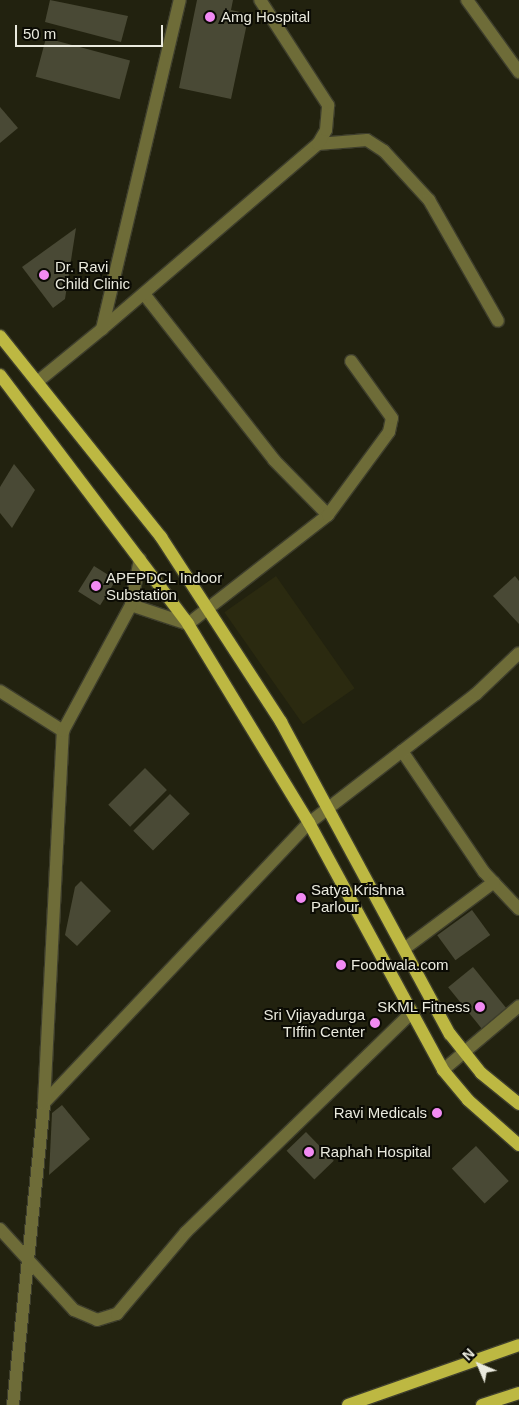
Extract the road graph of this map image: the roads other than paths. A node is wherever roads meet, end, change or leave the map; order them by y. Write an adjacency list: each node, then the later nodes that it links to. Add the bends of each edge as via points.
1 (180, 0): 8 (street)
2 (467, 0): 4 (street)
3 (263, 1): 5 (street, via 328,105 328,123)
4 (519, 72)
5 (318, 144): 6 (street); 7 (street, via 367,140 384,151 428,200)
6 (144, 294): 8 (street); 13 (street, via 274,460)
7 (498, 321)
8 (102, 328): 12 (street)
9 (0, 336): 12 (main road)
10 (351, 361): 13 (street, via 392,418 384,440)
11 (0, 375): 14 (main road)
12 (37, 382): 16 (main road, via 145,516)
13 (328, 515): 16 (street)
14 (140, 559): 15 (street); 17 (main road)
15 (131, 605): 17 (street); 20 (street)
16 (209, 612): 17 (street); 22 (main road, via 281,722)
17 (188, 624): 23 (main road)
18 (519, 653): 21 (street, via 476,694)
19 (0, 691): 20 (street)
20 (63, 731): 31 (street)
21 (402, 751): 22 (street); 24 (street)
22 (331, 810): 23 (street); 26 (main road)
23 (308, 823): 28 (main road); 31 (street)
24 (494, 882): 25 (street); 26 (street)
25 (519, 910)
26 (404, 949): 29 (main road)
27 (519, 1006): 29 (street)
28 (410, 1014): 30 (main road); 35 (street, via 186,1232 116,1314 97,1320 74,1310)
29 (462, 1053): 30 (street); 32 (main road)
30 (443, 1070): 33 (main road, via 468,1100)
31 (44, 1104): 35 (street)
32 (519, 1104)
33 (519, 1145)
34 (0, 1229): 35 (street)
35 (30, 1260): 38 (street)
36 (519, 1345): 39 (main road)
37 (519, 1394): 40 (main road)
38 (14, 1405)
39 (348, 1405)
40 (483, 1405)

